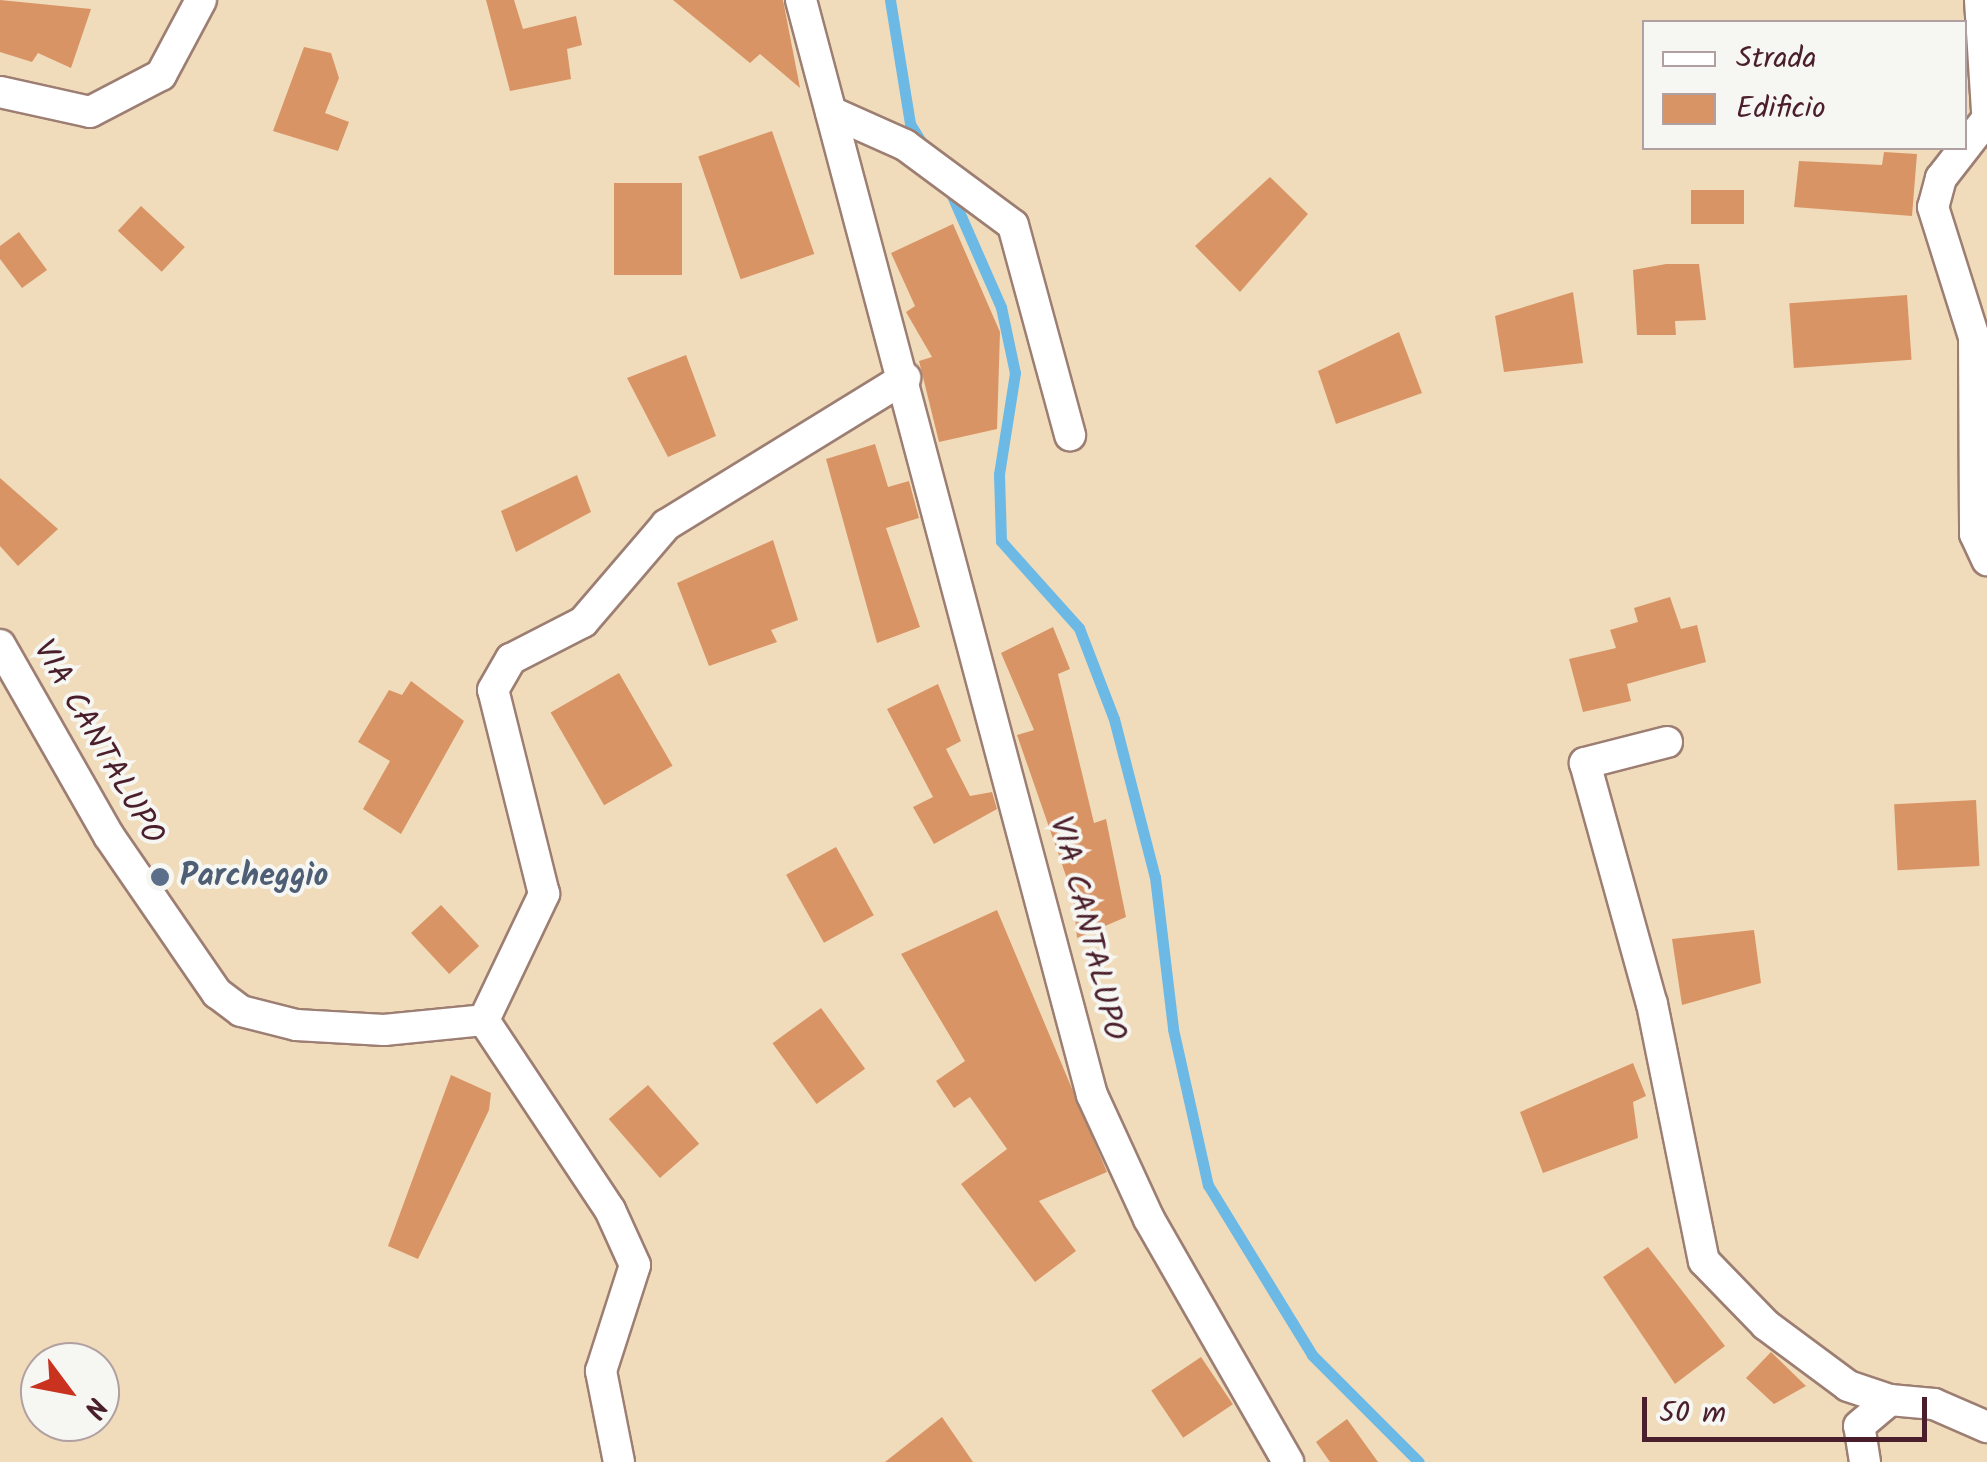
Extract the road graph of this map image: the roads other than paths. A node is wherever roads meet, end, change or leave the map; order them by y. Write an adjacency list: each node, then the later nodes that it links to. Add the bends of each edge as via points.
1 (200, 0): 4 (street, via 161,75 90,112)
2 (801, 0): 6 (street, VIA CANTALUPO)
3 (1980, 0): 5 (street)
4 (0, 92)
5 (1987, 111)
6 (831, 112): 10 (street, VIA CANTALUPO); 11 (street, via 905,145 1013,225)
7 (1987, 119): 8 (street)
8 (1967, 145)
9 (1963, 150): 12 (street, via 1941,178 1933,208 1974,337 1976,534)
10 (905, 378): 15 (street, via 666,526 583,622 503,668 493,714 544,894); 19 (street, VIA CANTALUPO, via 1092,1096 1149,1219)
11 (1070, 436)
12 (1987, 560)
13 (0, 645): 15 (street, VIA CANTALUPO, via 109,836 217,993 241,1011 296,1025 384,1030)
14 (1667, 742): 16 (street, via 1585,763 1652,1004 1704,1261 1766,1326 1848,1386)
15 (484, 1020): 18 (street, via 610,1210 635,1265 601,1370)
16 (1890, 1400): 17 (street, via 1934,1404); 20 (street, via 1860,1426)
17 (1987, 1428)
18 (619, 1462)
19 (1288, 1462)
20 (1866, 1462)

